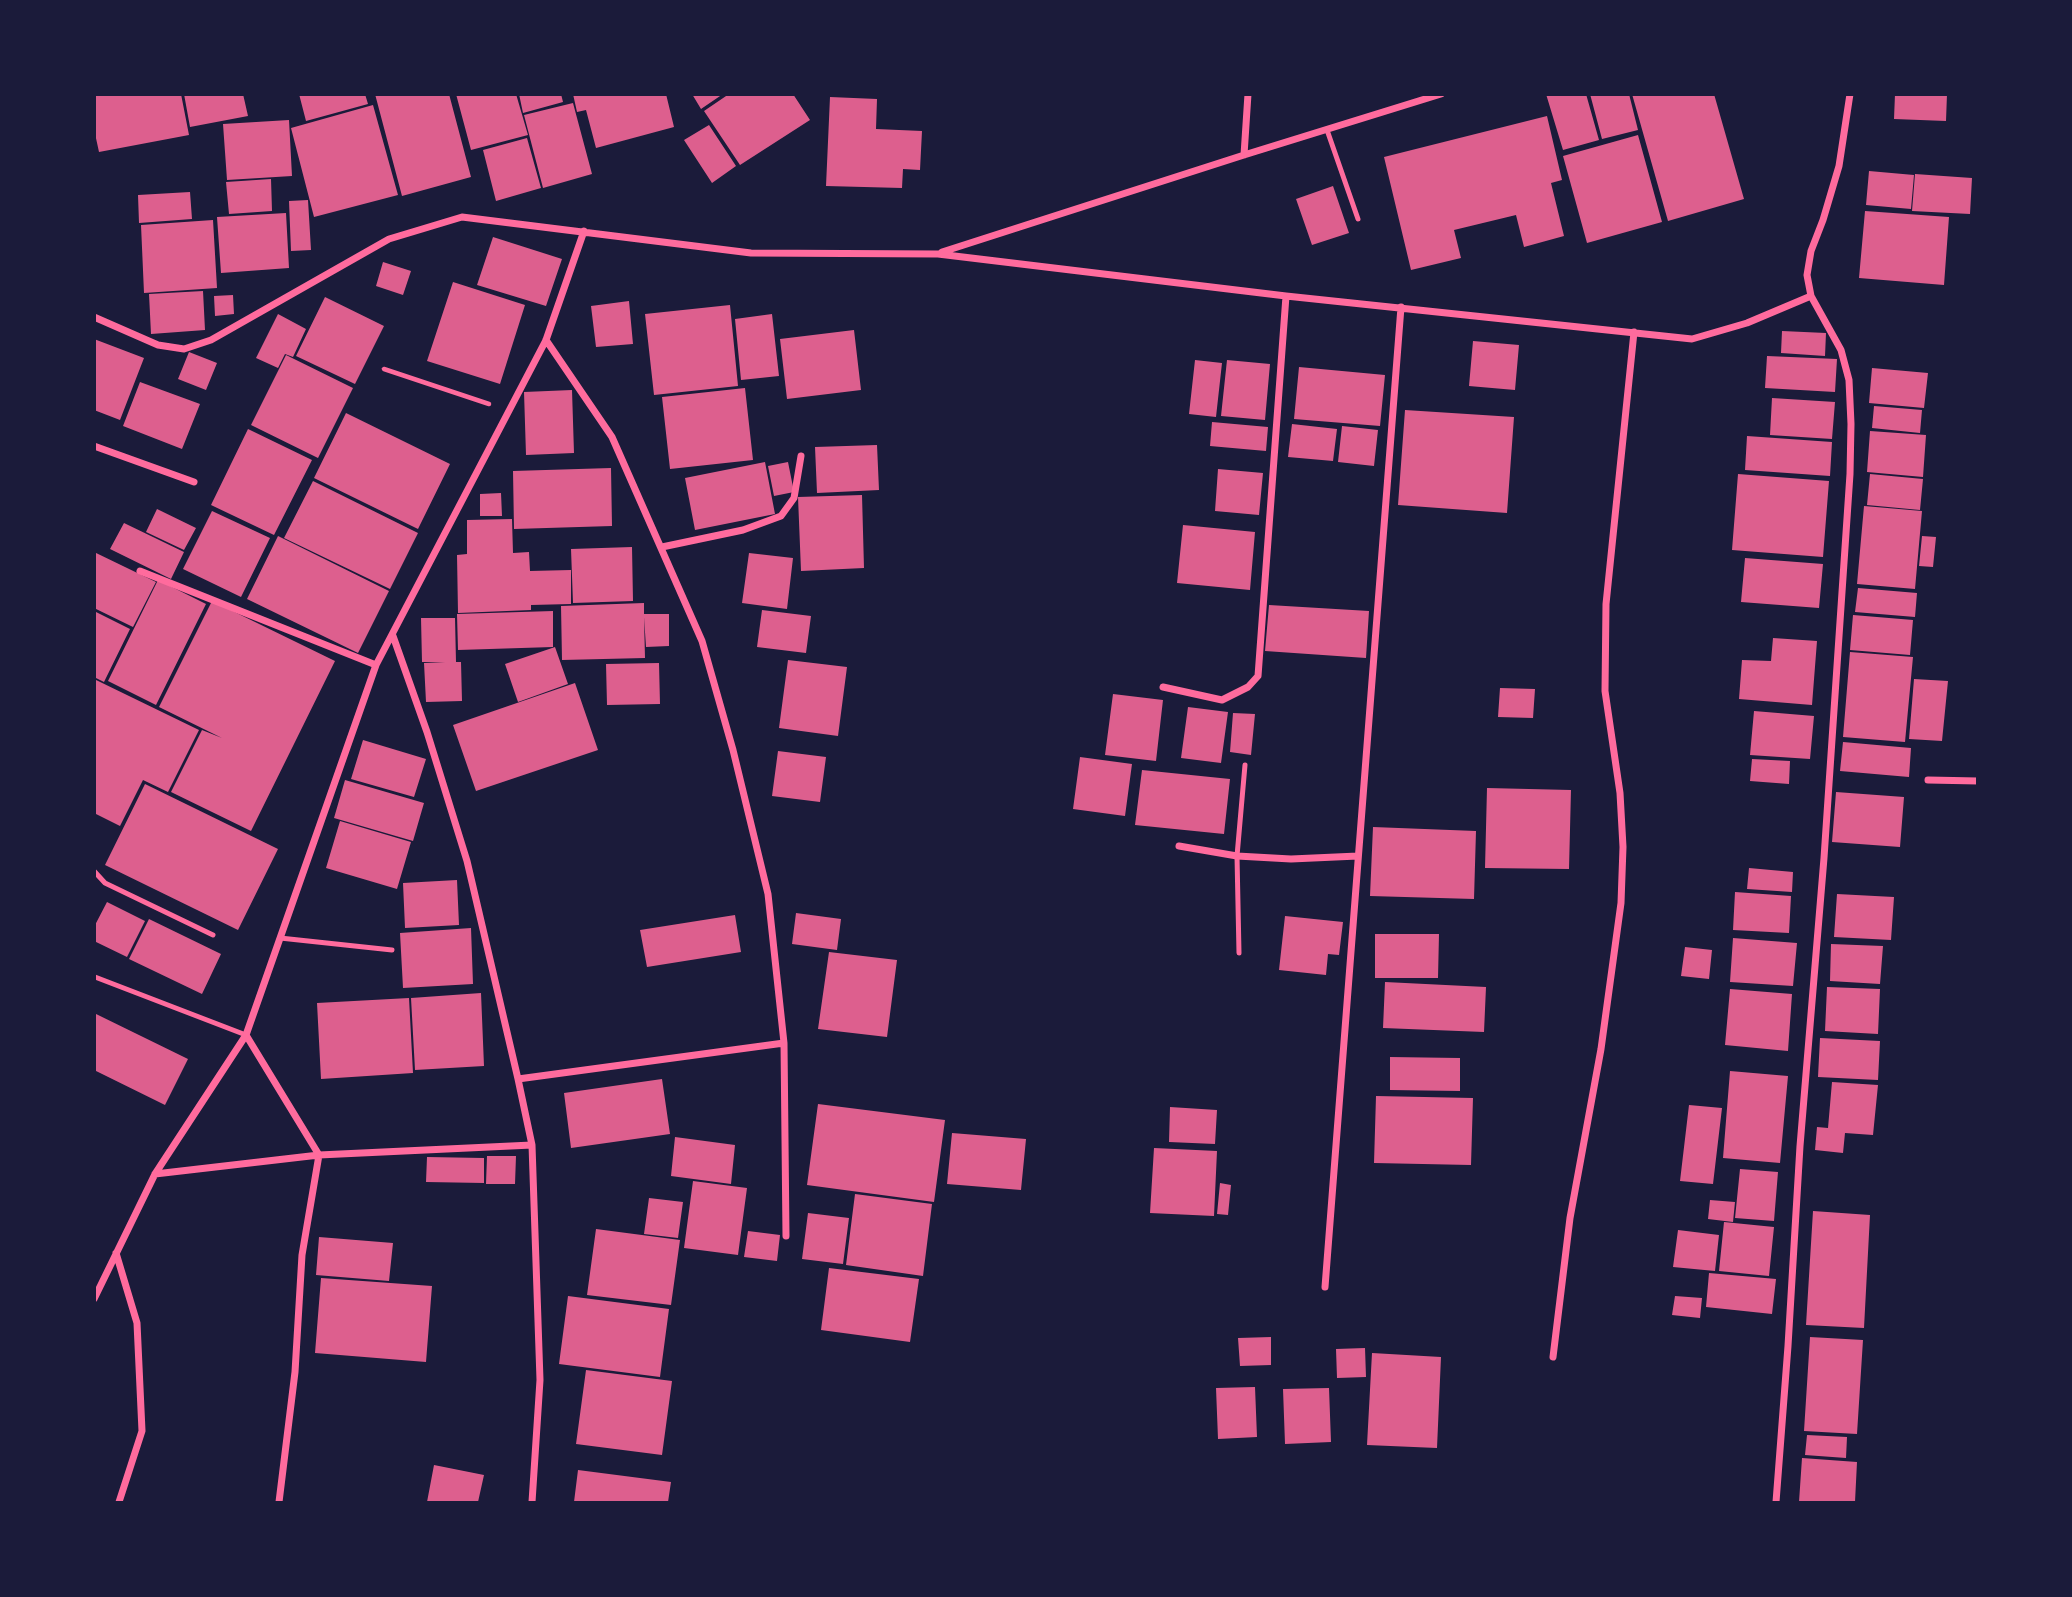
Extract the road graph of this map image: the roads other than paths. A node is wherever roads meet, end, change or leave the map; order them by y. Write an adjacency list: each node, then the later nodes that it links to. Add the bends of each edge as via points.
1 (1248, 94): 5 (street)
2 (1441, 94): 4 (street)
3 (1850, 94): 10 (street, via 1839,166 1811,251 1807,275)
4 (1327, 130): 5 (street); 6 (lane)
5 (1244, 155): 8 (street)
6 (1358, 219)
7 (584, 231): 8 (street, via 751,253); 12 (street, via 462,217 389,239 211,340 184,349 158,345); 14 (street)
8 (938, 254): 9 (street)
9 (1286, 296): 11 (street); 22 (street, via 1258,676 1248,687 1222,700)
10 (1811, 296): 13 (street, via 1747,323 1692,339); 49 (street, via 1841,350 1849,380 1850,474)
11 (1401, 307): 13 (street); 28 (street)
12 (94, 317)
13 (1634, 332): 45 (street, via 1606,604 1605,691 1620,793 1621,903 1601,1049 1570,1218)
14 (546, 340): 18 (street, via 612,437); 20 (street)
15 (94, 446): 17 (street)
16 (801, 456): 18 (street, via 794,498 781,516 743,530)
17 (194, 482)
18 (662, 547): 36 (street, via 702,641 733,750 768,894)
19 (140, 571): 21 (street)
20 (393, 636): 21 (street); 37 (street, via 467,860)
21 (376, 665): 31 (street)
22 (1163, 687)
23 (1245, 765): 27 (lane)
24 (1928, 780): 25 (street)
25 (1978, 781)
26 (1179, 846): 27 (street)
27 (1237, 856): 28 (street); 33 (lane)
28 (1358, 856): 43 (street)
29 (94, 872): 30 (lane, via 105,883)
30 (214, 935)
31 (280, 938): 32 (lane); 35 (street)
32 (392, 950)
33 (1239, 953)
34 (95, 977): 35 (lane)
35 (246, 1035): 39 (street); 40 (street)
36 (783, 1043): 37 (street); 41 (street)
37 (518, 1079): 38 (street)
38 (531, 1146): 39 (street); 48 (street, via 540,1380)
39 (319, 1155): 40 (street); 47 (street, via 302,1255 295,1372)
40 (155, 1174): 42 (street)
41 (786, 1236)
42 (116, 1253): 44 (street); 46 (street, via 136,1323 142,1431)
43 (1325, 1287)
44 (94, 1299)
45 (1553, 1357)
46 (119, 1503)
47 (279, 1503)
48 (532, 1503)
49 (1776, 1503)

